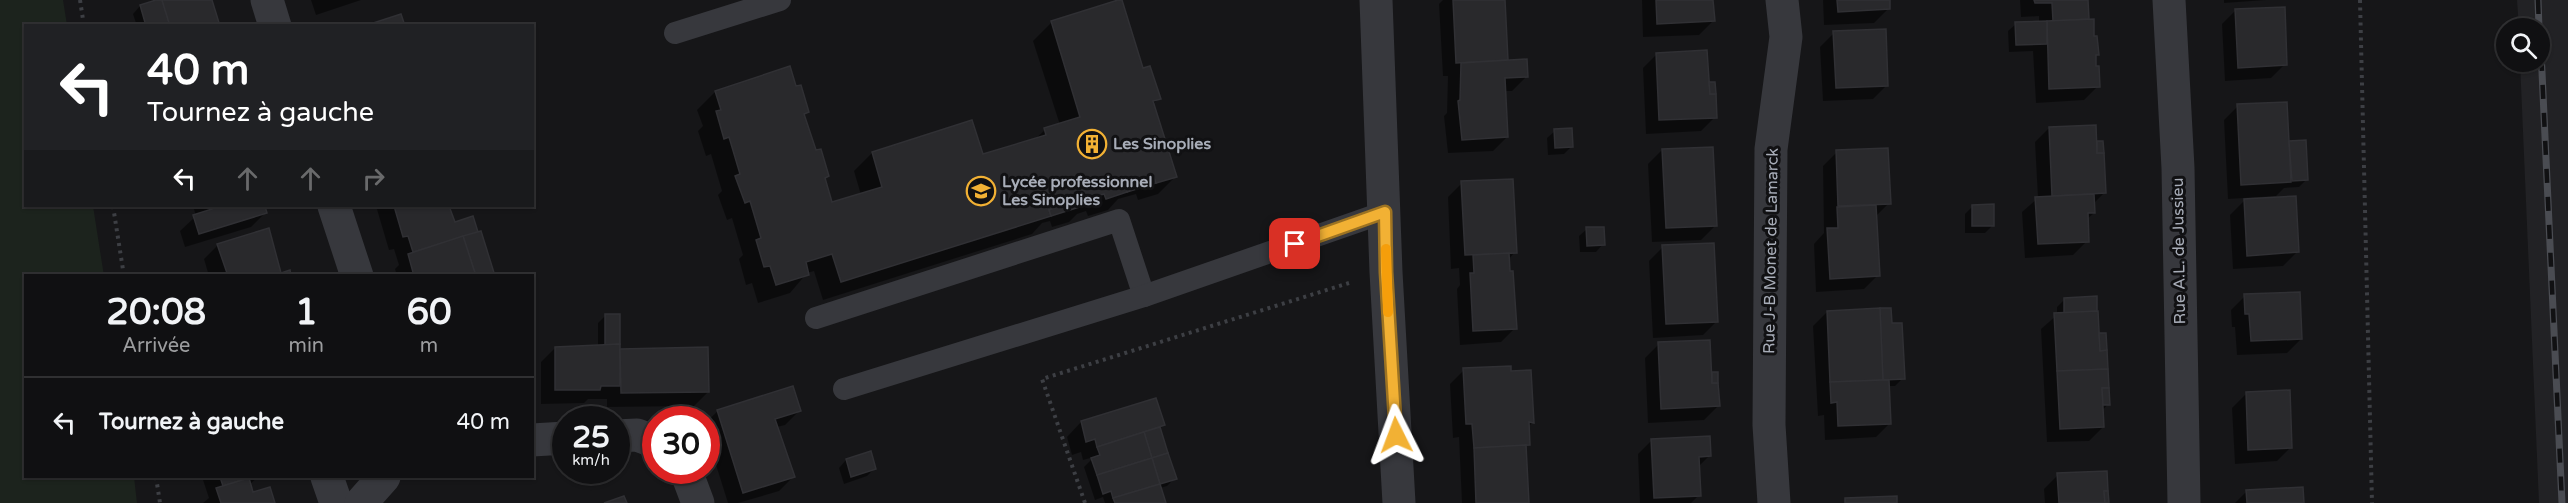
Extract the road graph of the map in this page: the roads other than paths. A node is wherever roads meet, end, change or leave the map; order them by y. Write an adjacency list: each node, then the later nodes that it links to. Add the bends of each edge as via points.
1 (267, 0): 6 (street)
2 (780, 0): 7 (lane)
3 (1376, 0): 9 (street)
4 (1782, 0): 23 (street, Rue J-B Monet de Lamarck, via 1786,37 1771,149 1769,425)
5 (2169, 0): 24 (street, Rue A.L. de Jussieu, via 2178,168)
6 (274, 24)
7 (675, 33)
8 (334, 207): 10 (street)
9 (1385, 212): 11 (lane); 22 (street)
10 (356, 274)
11 (1144, 296): 12 (lane, via 1119,220); 13 (lane)
12 (816, 318)
13 (844, 388)
14 (552, 439): 15 (street)
15 (534, 440)
16 (327, 478): 19 (street)
17 (383, 478): 20 (street)
18 (691, 484): 21 (street)
19 (336, 503)
20 (361, 503)
21 (698, 503)
22 (1399, 503)
23 (1774, 503)
24 (2184, 503)

